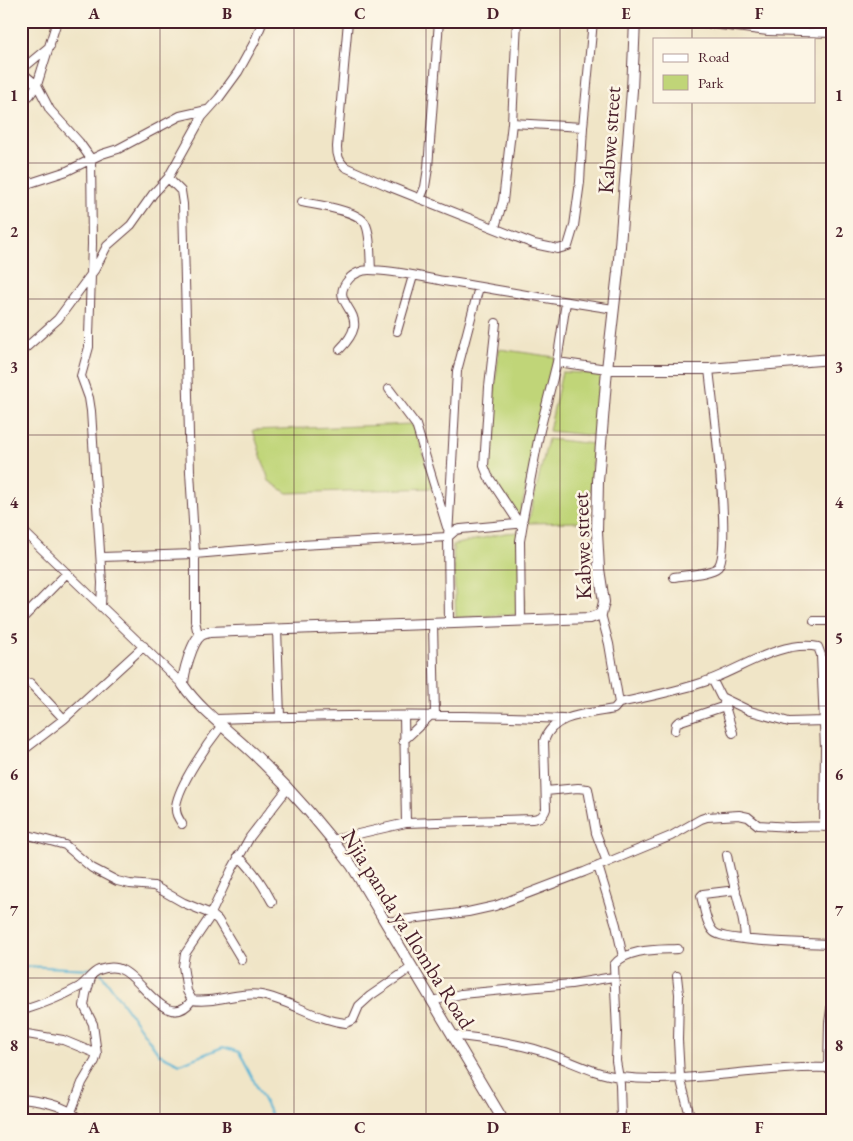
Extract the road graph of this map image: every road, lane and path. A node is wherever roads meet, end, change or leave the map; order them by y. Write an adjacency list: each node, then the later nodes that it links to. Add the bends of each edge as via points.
1 (57, 21): 13 (street)
2 (262, 21): 17 (street, via 238,72)
3 (348, 21): 23 (street, via 337,156 345,167)
4 (439, 21): 23 (street, via 428,168)
5 (517, 21): 18 (street)
6 (593, 21): 19 (street)
7 (635, 21): 31 (main road, Kabwe street)
8 (688, 21): 10 (street)
9 (768, 21): 11 (street)
10 (727, 24): 11 (street)
11 (768, 31): 12 (street)
12 (832, 33)
13 (50, 46): 14 (street); 15 (street)
14 (21, 71): 15 (street)
15 (37, 85): 16 (street); 20 (street, via 50,110)
16 (21, 102)
17 (207, 110): 20 (street, via 180,116 118,149); 21 (street)
18 (512, 122): 19 (street); 25 (street, via 503,201)
19 (583, 127): 25 (street, via 578,200 568,246 558,249 542,246)
20 (91, 159): 22 (street, via 67,171); 27 (street)
21 (168, 178): 27 (street, via 131,225 107,246); 45 (street, via 181,190 184,204)
22 (21, 186)
23 (420, 199): 25 (street)
24 (302, 202): 26 (street, via 332,208 363,220 368,234)
25 (495, 227)
26 (371, 270): 28 (street); 34 (street, via 351,277 344,286 342,295 353,315 354,329)
27 (90, 276): 35 (street, via 58,318); 46 (street, via 89,342 81,376 91,411)
28 (413, 276): 29 (street); 33 (street)
29 (479, 287): 30 (street); 42 (street, via 458,371)
30 (566, 302): 31 (street); 37 (street)
31 (614, 309): 38 (main road, Kabwe street)
32 (496, 323): 41 (street, via 484,466)
33 (397, 331)
34 (340, 350)
35 (21, 352)
36 (832, 359): 39 (main road)
37 (557, 362): 38 (street); 41 (street)
38 (607, 369): 39 (main road); 50 (main road, Kabwe street, via 598,507 599,569 604,602)
39 (709, 369): 48 (street, via 723,553 721,562 713,571)
40 (389, 389): 42 (street, via 416,424)
41 (521, 523): 44 (street, via 461,529); 52 (street)
42 (448, 528): 44 (street)
43 (21, 529): 47 (street)
44 (448, 537): 45 (street, via 301,544); 55 (street)
45 (195, 554): 46 (street); 58 (street, via 195,621)
46 (101, 556): 49 (street)
47 (67, 573): 49 (street); 51 (street)
48 (674, 577)
49 (101, 606): 59 (street)
50 (601, 614): 52 (main road, Kabwe street, via 590,618); 64 (street)
51 (21, 620)
52 (521, 620): 55 (main road, Kabwe street)
53 (814, 621): 54 (street)
54 (832, 621)
55 (448, 622): 56 (main road, Kabwe street)
56 (433, 623): 57 (main road, Kabwe street); 66 (street)
57 (277, 629): 58 (main road, Kabwe street); 69 (street)
58 (201, 635): 62 (main road, via 193,649)
59 (144, 646): 62 (street); 70 (street)
60 (712, 679): 63 (street); 64 (street); 67 (street, via 766,654 796,647 818,647)
61 (30, 683): 70 (street)
62 (183, 685): 72 (main road, Njia panda ya Ilomba Road, via 196,702)
63 (721, 697): 65 (street); 67 (street, via 739,707 789,722)
64 (618, 703): 71 (street, via 614,709)
65 (725, 706): 73 (street, via 678,722); 74 (street)
66 (433, 715): 68 (street); 71 (street); 75 (street)
67 (827, 715): 81 (street)
68 (404, 716): 69 (street); 75 (street)
69 (280, 717): 72 (street)
70 (64, 719): 76 (street)
71 (563, 719): 78 (street, via 549,730 544,741)
72 (219, 722): 77 (main road, Njia panda ya Ilomba Road); 80 (street, via 180,792 176,812)
73 (675, 730)
74 (733, 733)
75 (404, 741): 79 (street)
76 (21, 752)
77 (288, 788): 83 (main road, Njia panda ya Ilomba Road); 85 (street)
78 (546, 791): 79 (street, via 546,809 539,818); 86 (street, via 588,789 594,825)
79 (406, 823): 83 (street)
80 (182, 824)
81 (828, 827): 86 (street, via 758,824 739,815 707,817 671,836)
82 (21, 833): 90 (street, via 65,845 92,868 117,881 154,886)
83 (332, 840): 91 (main road, Njia panda ya Ilomba Road)
84 (727, 855): 88 (street, via 730,877)
85 (238, 856): 89 (street, via 262,883); 90 (street)
86 (607, 862): 87 (street)
87 (598, 866): 91 (street, via 483,910); 95 (street)
88 (736, 890): 92 (street); 92 (street, via 703,894 702,898 710,926 716,934)
89 (272, 902)
90 (211, 914): 96 (street); 101 (street, via 183,959)
91 (385, 922): 97 (main road, Njia panda ya Ilomba Road)
92 (744, 938): 93 (street)
93 (832, 944)
94 (678, 948): 95 (street)
95 (623, 957): 100 (street, via 614,965)
96 (242, 960)
97 (412, 967): 101 (street, via 370,996 359,1006 353,1020 346,1023 258,994); 102 (main road, Njia panda ya Ilomba Road)
98 (93, 973): 101 (street, via 111,967 122,970 166,1009 182,1010); 104 (street, via 80,986); 108 (street, via 84,1006 93,1024)
99 (677, 976): 111 (street)
100 (613, 977): 102 (street, via 461,994); 110 (street)
101 (192, 1000)
102 (432, 1001): 106 (main road, Njia panda ya Ilomba Road)
103 (832, 1002): 107 (street)
104 (21, 1011)
105 (21, 1033): 108 (street, via 63,1040)
106 (452, 1035): 110 (street, via 540,1050); 115 (main road, Njia panda ya Ilomba Road)
107 (830, 1039): 109 (street)
108 (97, 1054): 113 (street, via 82,1083)
109 (830, 1068): 111 (street, via 770,1069)
110 (619, 1077): 111 (street); 116 (street)
111 (680, 1077): 117 (street)
112 (21, 1100): 113 (street, via 50,1104)
113 (73, 1116): 114 (street)
114 (90, 1120)
115 (502, 1120)
116 (621, 1120)
117 (691, 1120)

